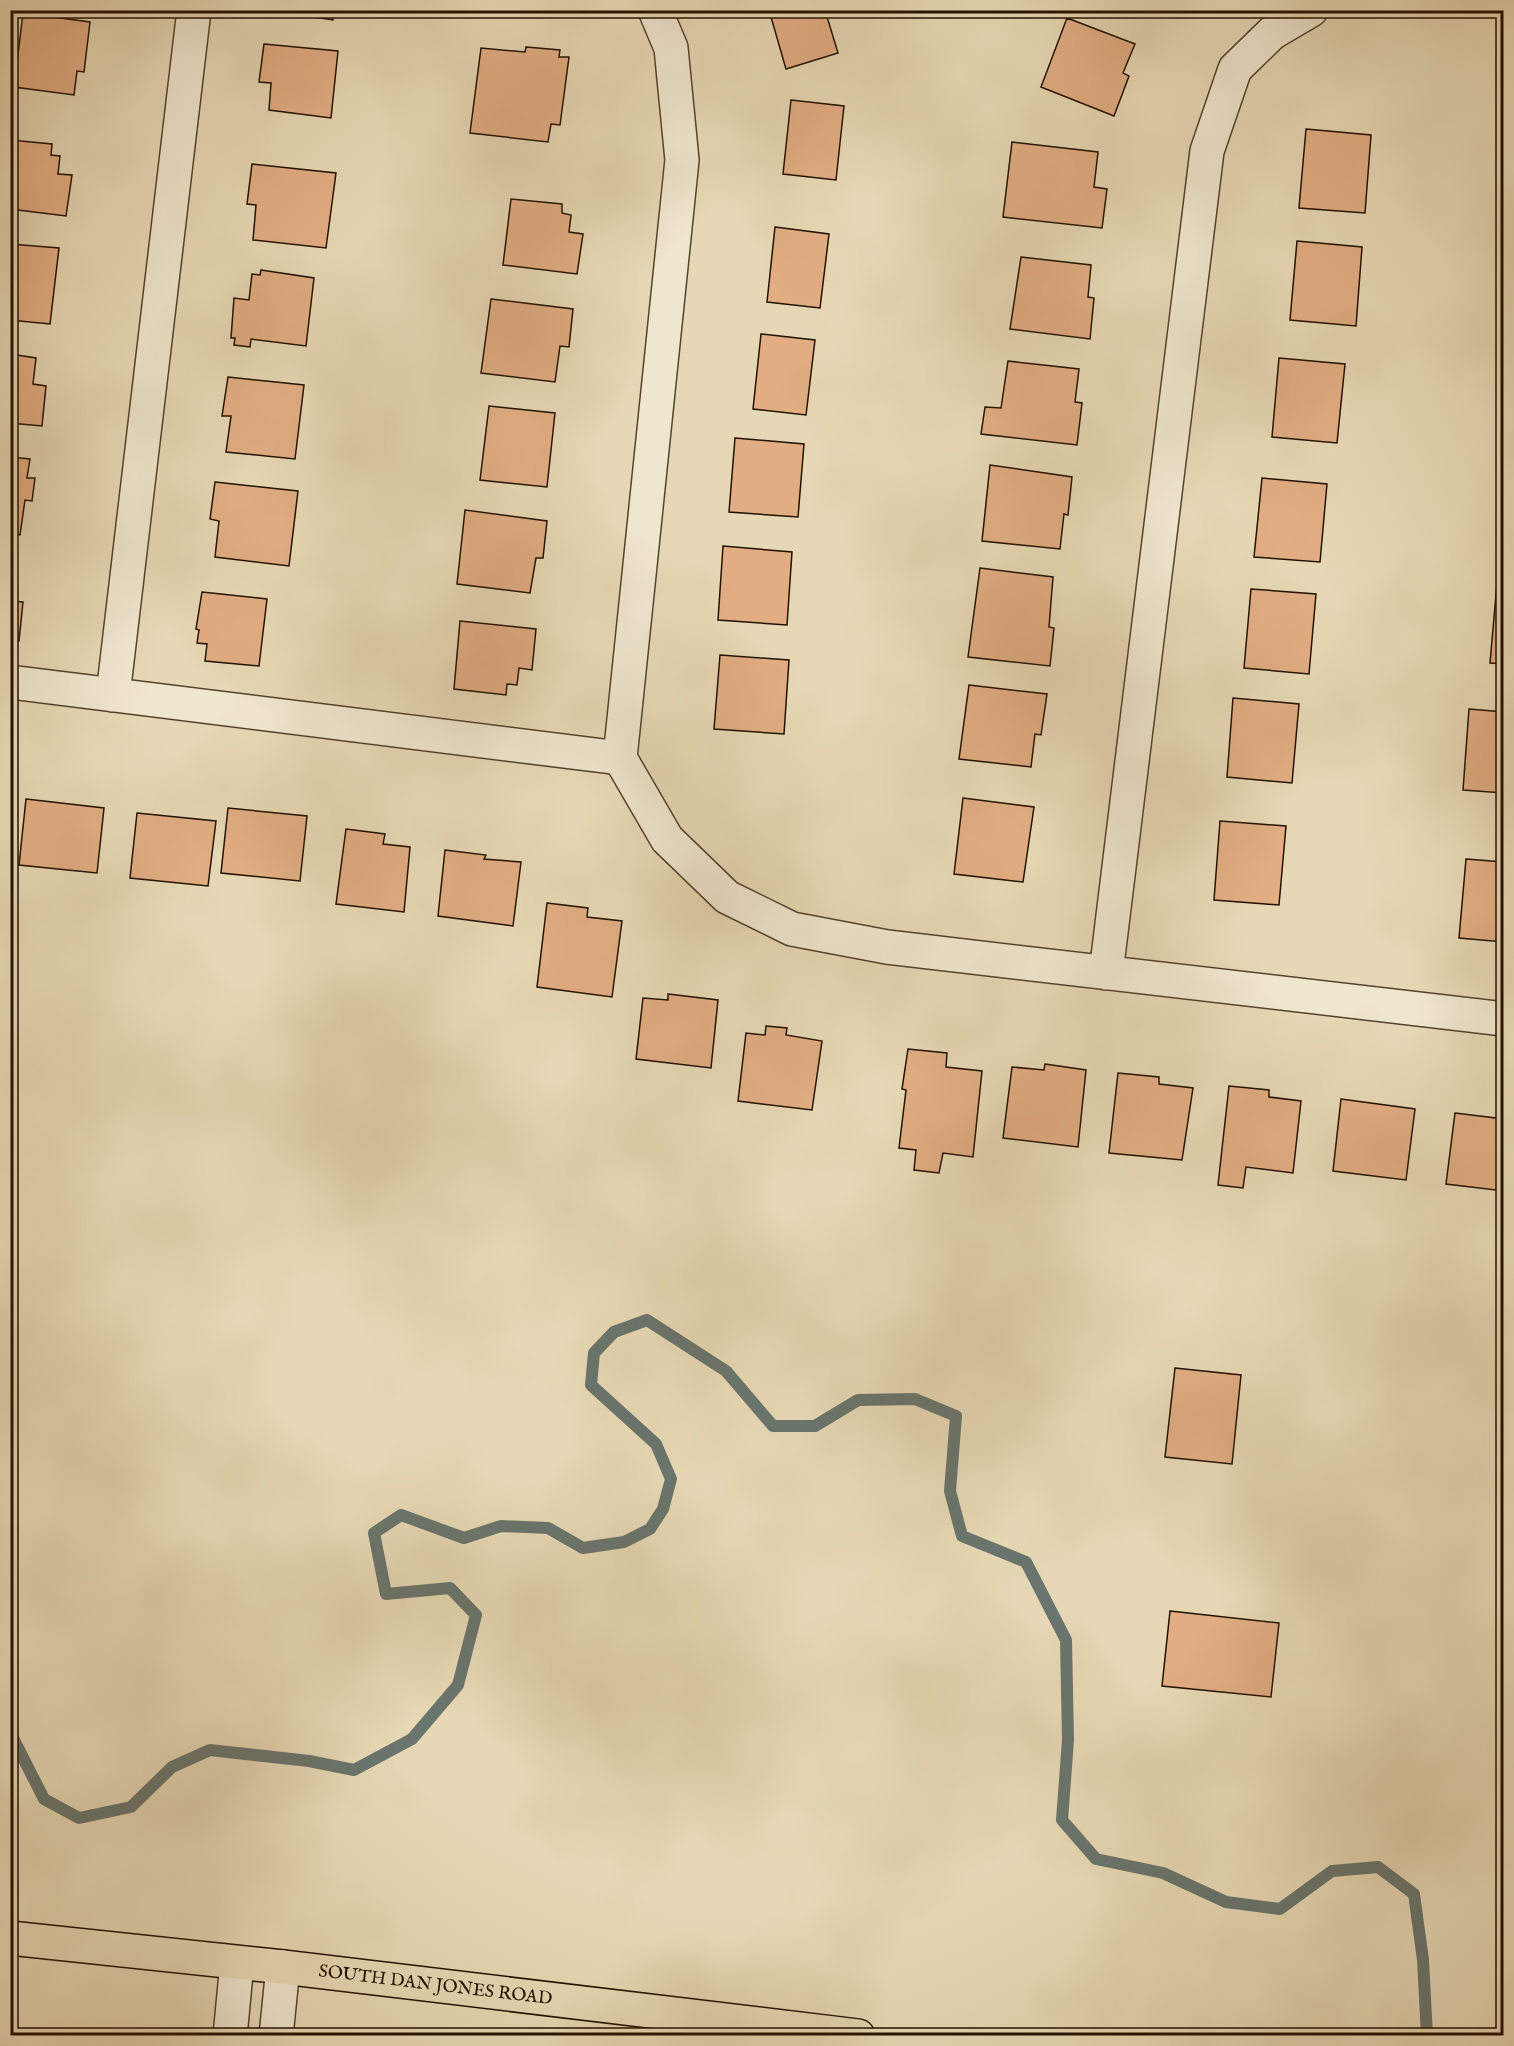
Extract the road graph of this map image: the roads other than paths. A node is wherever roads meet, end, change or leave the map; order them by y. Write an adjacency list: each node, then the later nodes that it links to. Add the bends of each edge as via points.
1 (194, 10): 5 (street)
2 (655, 10): 6 (street, via 670,48 682,160)
3 (1311, 10): 7 (street, via 1272,33 1235,69 1207,151)
4 (10, 682): 5 (street)
5 (113, 694): 6 (street)
6 (620, 758): 7 (street, via 667,839 727,897 792,929 887,947)
7 (1106, 973): 8 (street)
8 (1503, 1019)
9 (10, 1938): 10 (main road, SOUTH DAN JONES ROAD)
10 (237, 1963): 11 (main road, SOUTH DAN JONES ROAD); 12 (street)
11 (283, 1967): 13 (street); 14 (main road, SOUTH DAN JONES ROAD)
12 (230, 2036)
13 (276, 2036)
14 (858, 2036)

